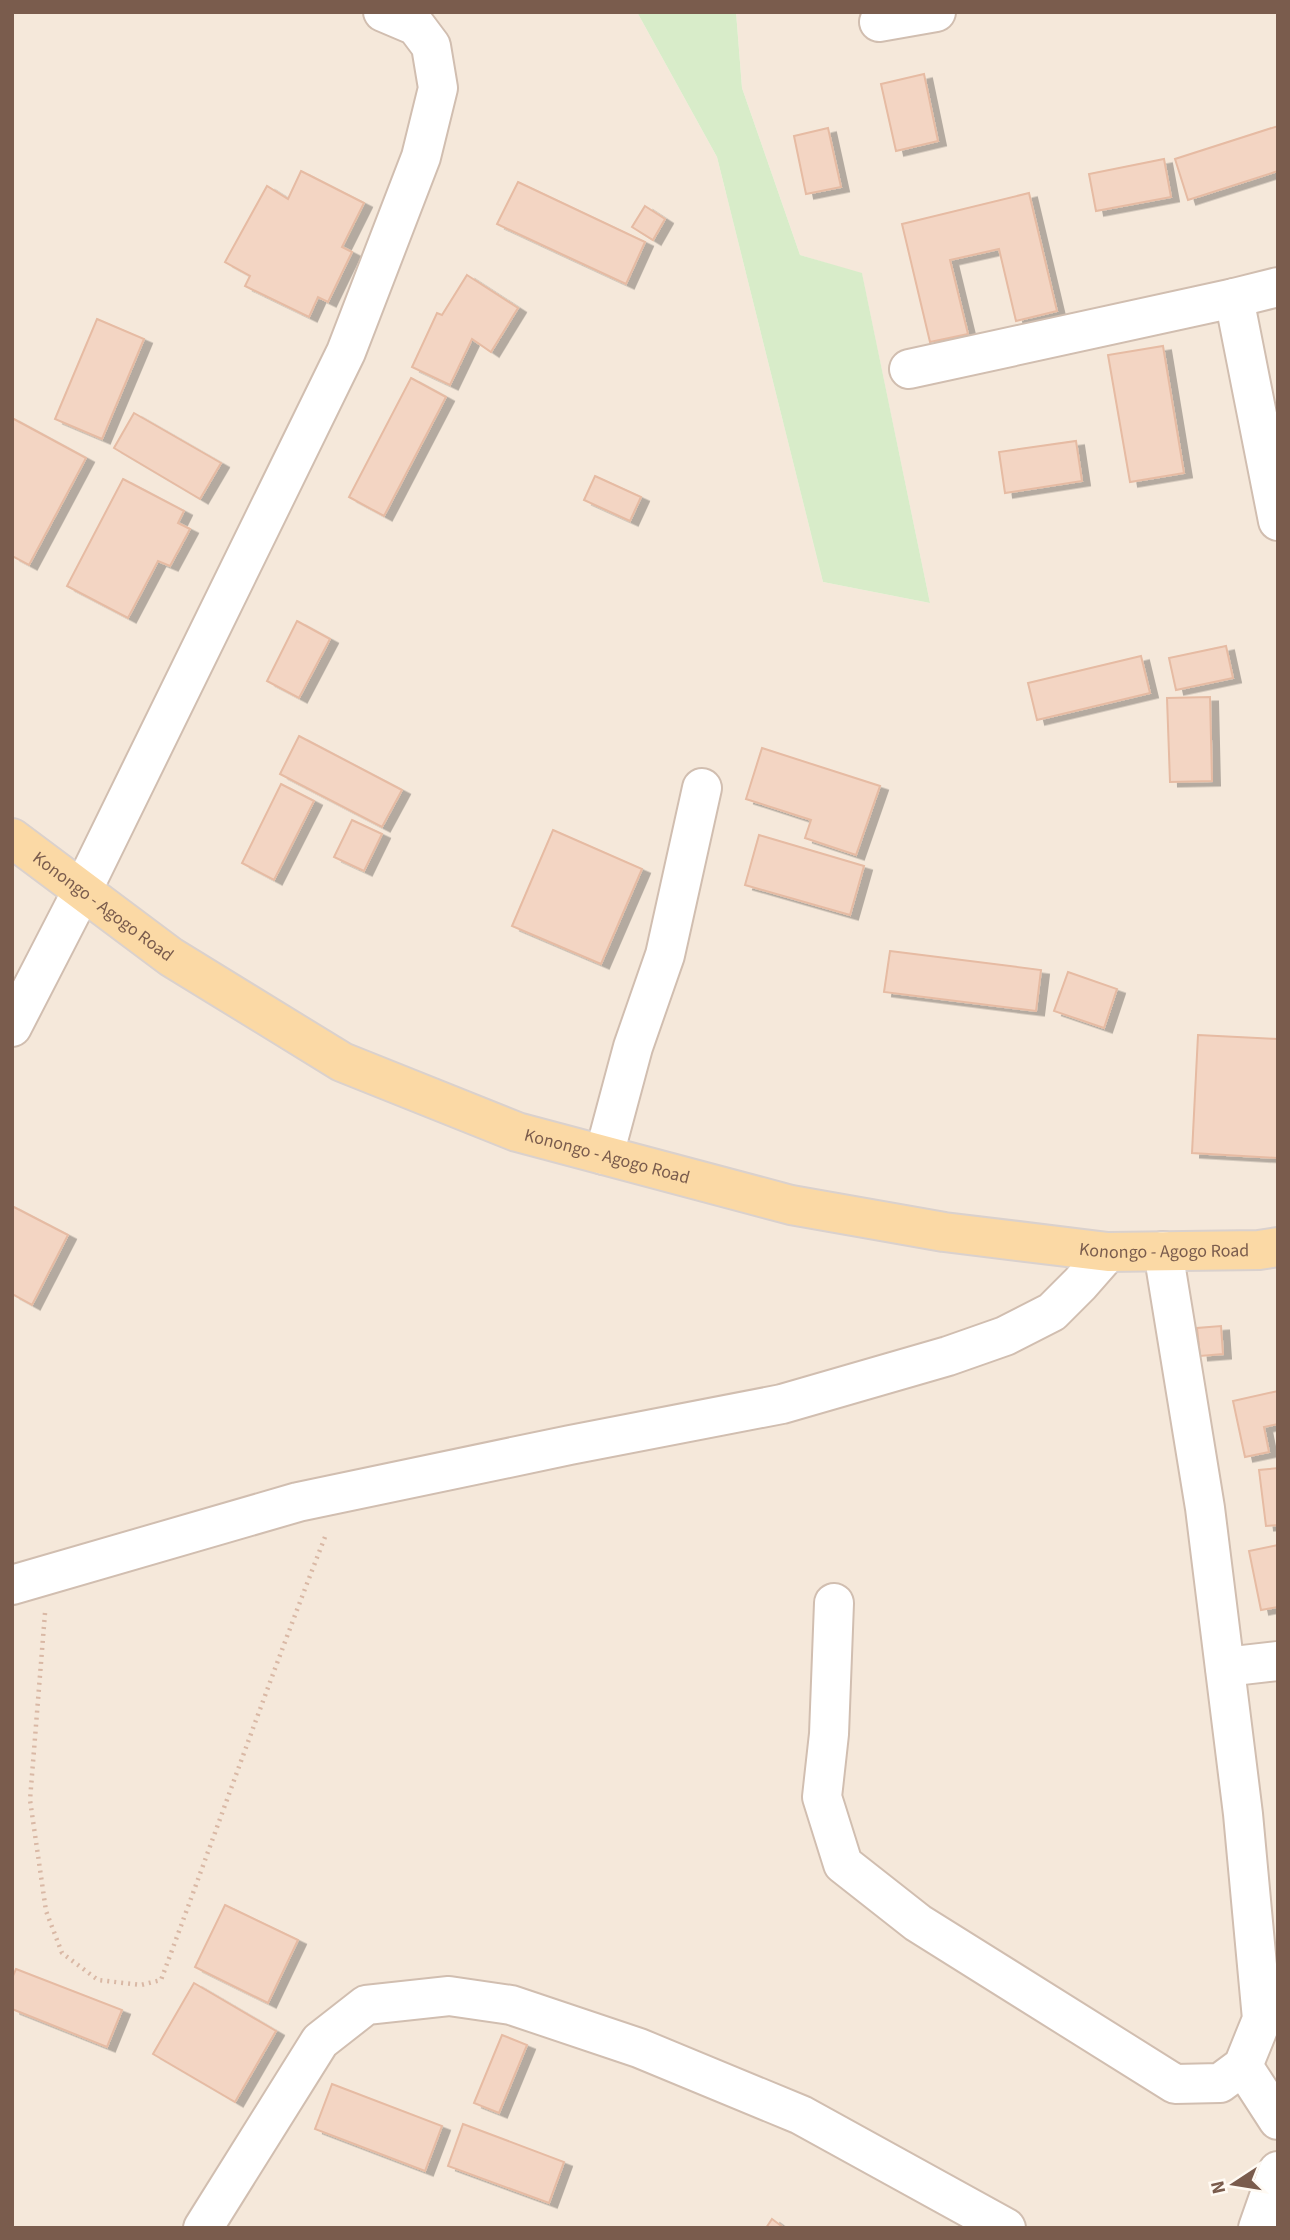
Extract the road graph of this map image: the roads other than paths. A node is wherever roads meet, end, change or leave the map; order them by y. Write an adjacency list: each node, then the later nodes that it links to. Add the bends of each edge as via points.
1 (383, 12): 10 (street, via 416,26 431,47 438,88 421,158 346,352)
2 (936, 12): 3 (street)
3 (879, 22)
4 (1278, 287): 5 (street)
5 (1234, 298): 6 (street); 7 (street)
6 (909, 369)
7 (1278, 521)
8 (702, 788): 12 (street, via 665,955 633,1047)
9 (12, 838): 10 (main road, Konongo - Agogo Road)
10 (82, 891): 11 (street); 12 (main road, Konongo - Agogo Road, via 170,957 342,1062 517,1132)
11 (12, 1027)
12 (604, 1155): 15 (main road, Konongo - Agogo Road, via 791,1205 944,1232)
13 (1278, 1247): 14 (main road, Konongo - Agogo Road)
14 (1163, 1251): 15 (main road, Konongo - Agogo Road); 19 (street, via 1205,1508)
15 (1108, 1252): 16 (street, via 1052,1312 1005,1336 948,1356 782,1404 298,1502)
16 (12, 1585)
17 (834, 1603): 20 (street, via 829,1734 821,1797 843,1864 918,1923 1175,2084 1220,2083)
18 (1278, 1661): 19 (street)
19 (1225, 1667): 20 (street, via 1262,2019)
20 (1243, 2066): 21 (street)
21 (1278, 2120)
22 (1278, 2171): 25 (street)
23 (203, 2228): 24 (street, via 320,2041 366,2005 449,1996 512,2005 639,2048 789,2110)
24 (1006, 2228)
25 (1258, 2228)

